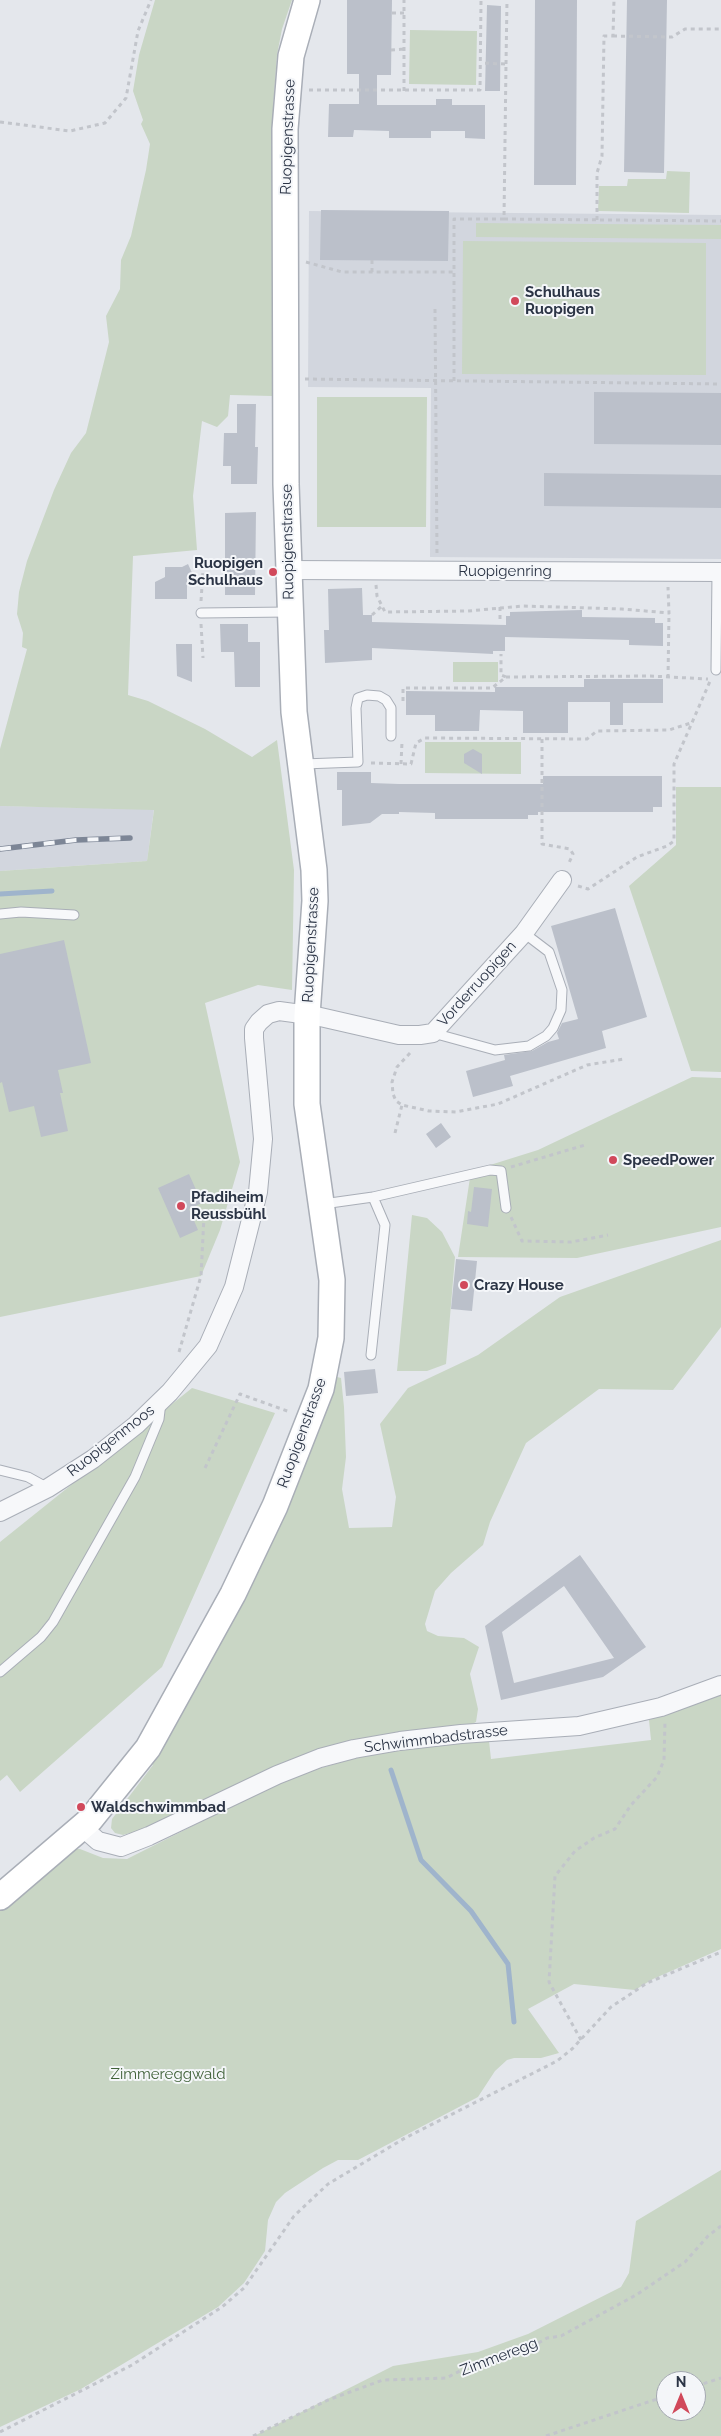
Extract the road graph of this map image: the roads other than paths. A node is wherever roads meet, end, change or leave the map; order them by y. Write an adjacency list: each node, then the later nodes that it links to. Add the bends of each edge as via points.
1 (307, 0): 2 (street, Ruopigenstrasse, via 292,56 285,129)
2 (289, 570): 3 (street, Ruopigenring); 4 (street, Ruopigenstrasse)
3 (719, 572): 6 (lane)
4 (290, 612): 5 (lane); 8 (street, Ruopigenstrasse, via 294,712)
5 (201, 613)
6 (716, 670)
7 (391, 736): 8 (lane, via 391,708 386,700 373,696 358,698 358,762)
8 (300, 764): 13 (street, Ruopigenstrasse, via 315,901)
9 (562, 880): 12 (street, Vorderruopigen)
10 (0, 914): 11 (lane, via 20,912)
11 (74, 916)
12 (524, 933): 14 (street, Vorderruopigen); 14 (lane, via 548,952 562,990 561,1010 546,1036 524,1048 495,1050)
13 (307, 1015): 14 (street, via 399,1035); 16 (street, Ruopigenstrasse, via 307,1104); 19 (street, Ruopigenmoos, via 279,1011 268,1014 254,1029 263,1139 258,1192 234,1287 208,1346)
14 (424, 1034)
15 (373, 1197): 16 (lane); 17 (lane, via 490,1170 501,1171); 18 (lane, via 386,1225)
16 (320, 1205): 25 (street, Ruopigenstrasse, via 332,1280 331,1338 321,1389 299,1449 233,1594 172,1705 137,1763)
17 (506, 1208)
18 (371, 1355)
19 (161, 1400): 21 (street, Ruopigenmoos, via 93,1459); 23 (lane, via 159,1419 135,1477 53,1622 41,1637)
20 (0, 1470): 21 (lane, via 28,1476)
21 (48, 1488): 22 (street, Ruopigenmoos)
22 (0, 1512)
23 (0, 1672)
24 (721, 1685): 25 (street, Schwimmbadstrasse, via 661,1707 579,1726 400,1741 320,1758 121,1847 98,1841)
25 (82, 1828): 26 (street, Ruopigenstrasse)
26 (0, 1897)

